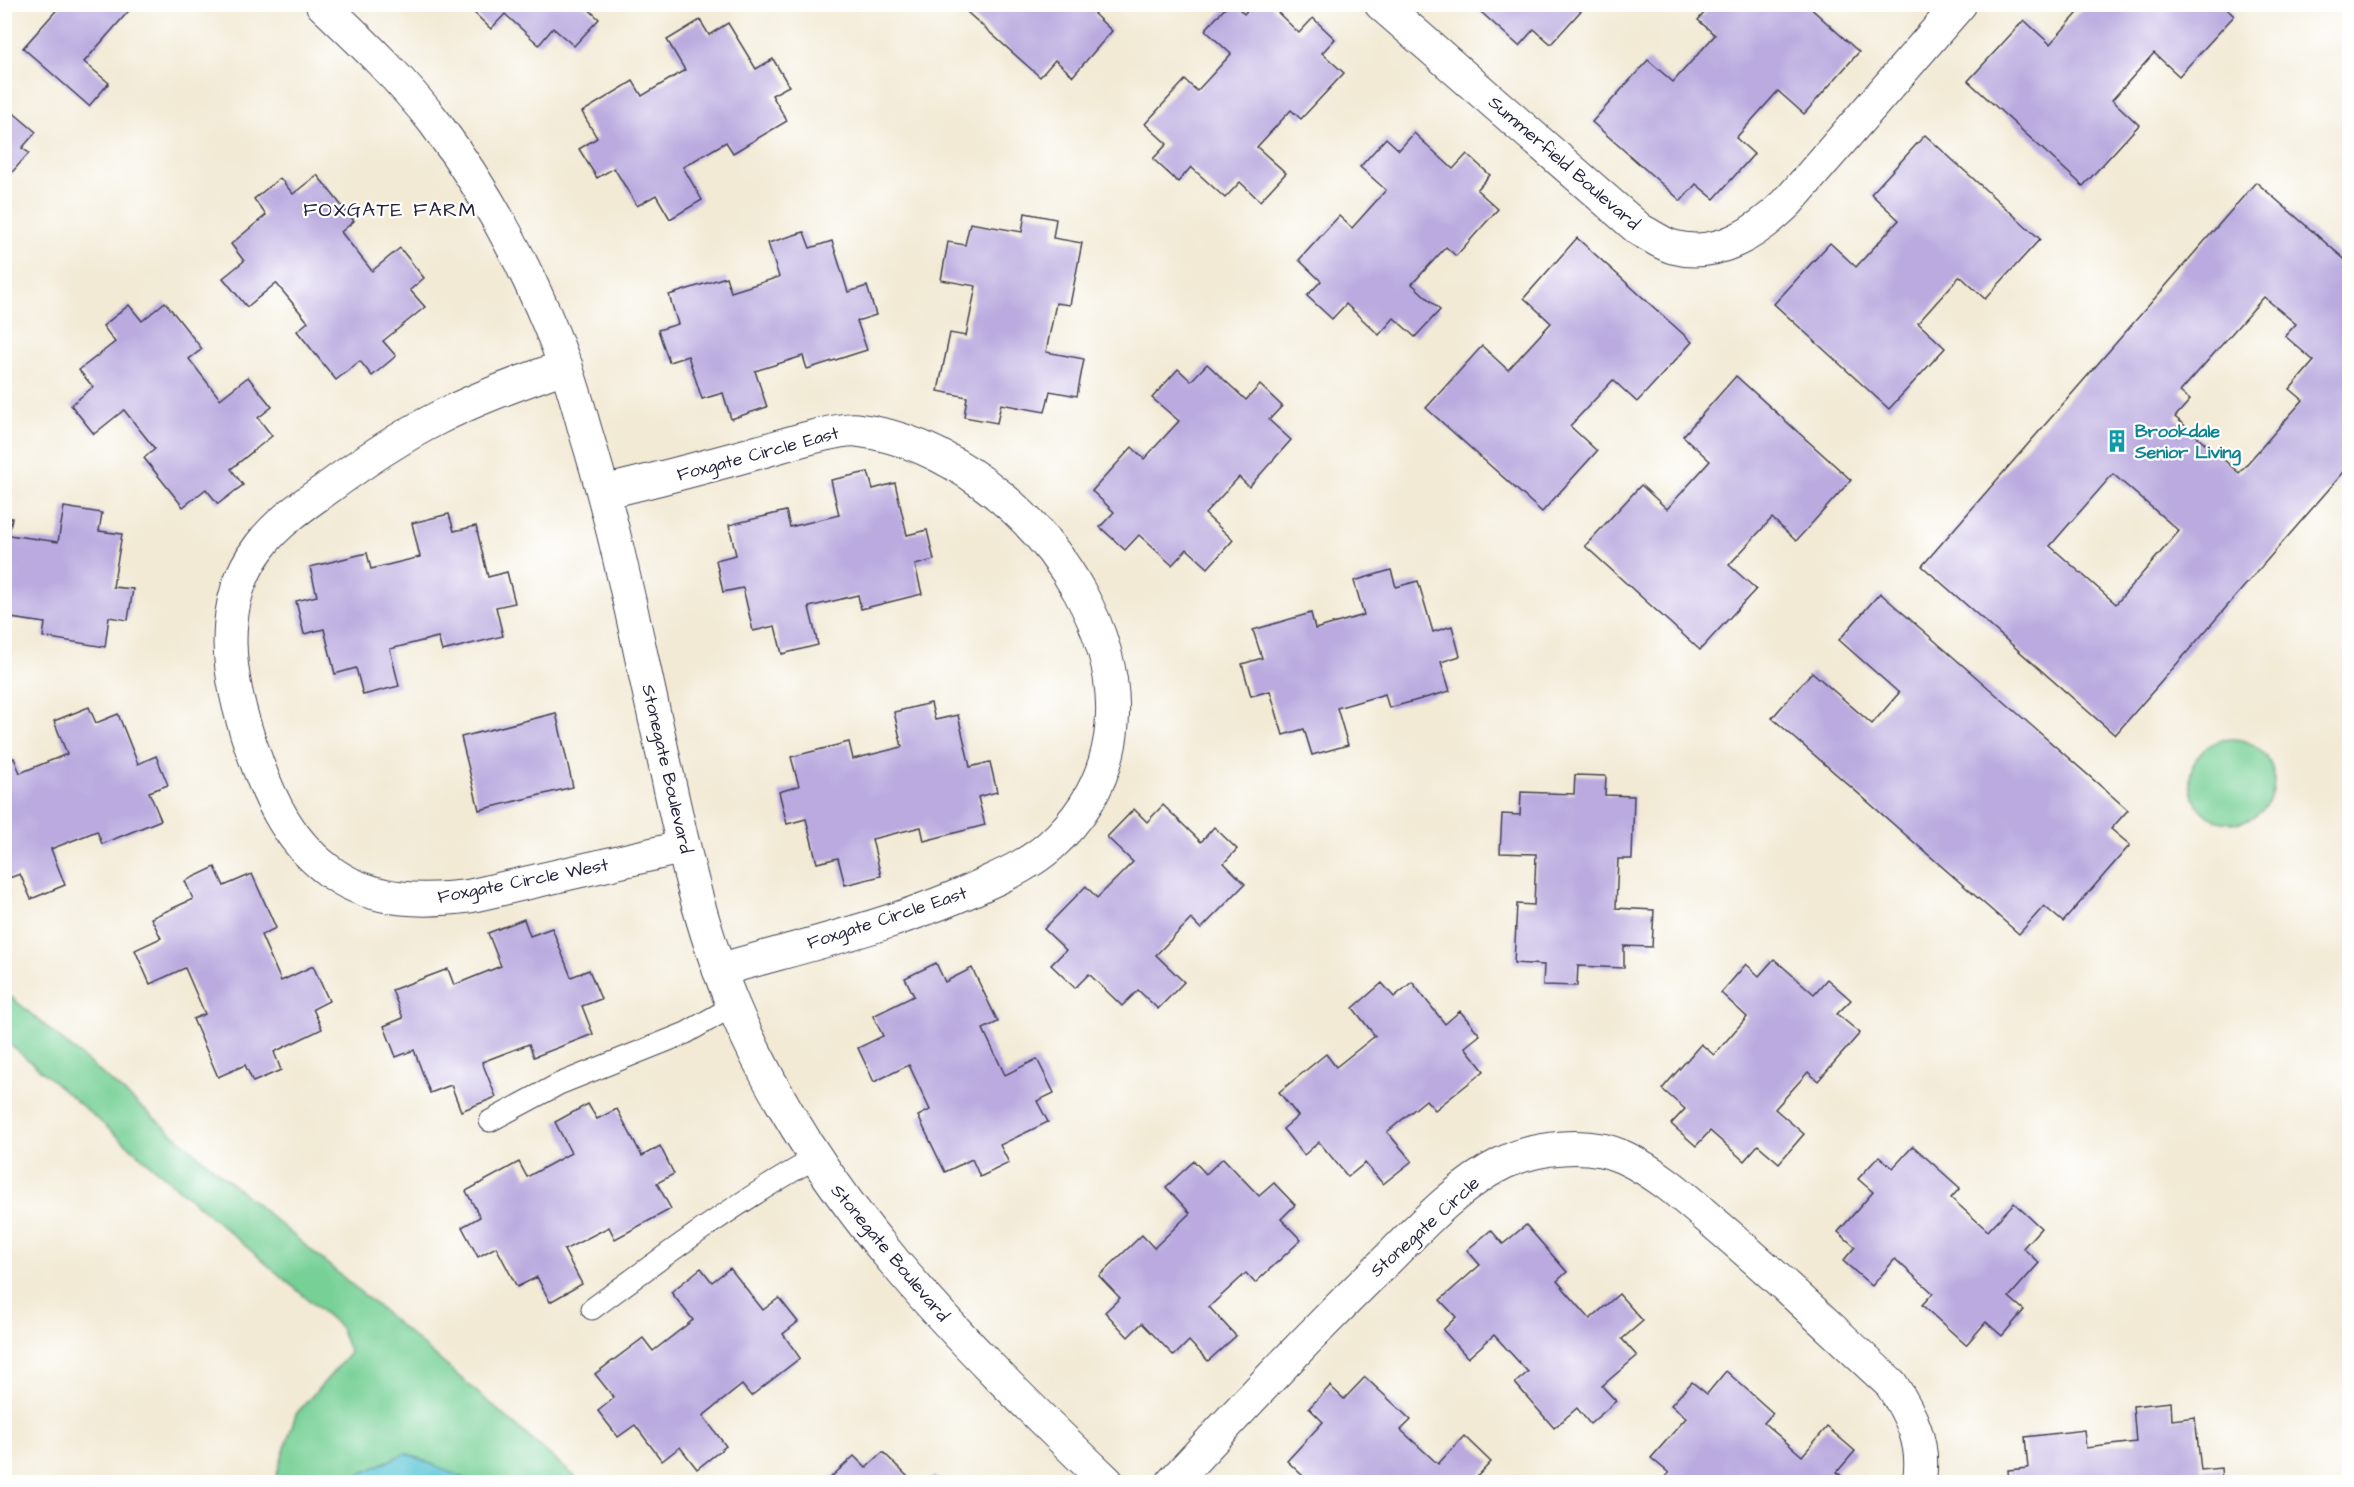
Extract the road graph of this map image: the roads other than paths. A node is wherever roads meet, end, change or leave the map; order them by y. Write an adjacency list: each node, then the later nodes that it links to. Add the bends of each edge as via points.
1 (322, 4): 4 (street, Stonegate Boulevard, via 378,57 434,122 482,191 523,266)
2 (1381, 4): 3 (street, Summerfield Boulevard, via 1640,230 1673,247 1705,249 1736,241 1764,225 1787,203)
3 (1960, 4)
4 (566, 366): 5 (street, Stonegate Boulevard); 6 (street, Foxgate Circle West, via 434,420 352,470 292,513 260,545 244,570 230,626 239,712 263,783 292,836 312,858 362,890 392,898 438,900 470,896)
5 (604, 492): 6 (street, Stonegate Boulevard); 7 (street, Foxgate Circle East, via 853,429 896,437 949,460 1020,513 1075,583 1100,636 1108,665 1112,693 1109,750 1087,802 1049,847 1024,866 952,900)
6 (684, 847): 7 (street, Stonegate Boulevard)
7 (719, 970): 8 (street, Stonegate Boulevard)
8 (734, 1006): 9 (lane, via 686,1033 559,1084); 10 (street, Stonegate Boulevard, via 770,1085)
9 (490, 1121)
10 (814, 1159): 11 (lane, via 683,1242); 12 (street, Stonegate Boulevard, via 921,1295 1020,1399)
11 (592, 1309)
12 (1107, 1482)
13 (1173, 1482): 14 (street, Stonegate Circle, via 1301,1345 1424,1224 1479,1177 1533,1153 1592,1149 1620,1156 1658,1176 1748,1252 1891,1384 1909,1411 1919,1441)
14 (1919, 1482)

